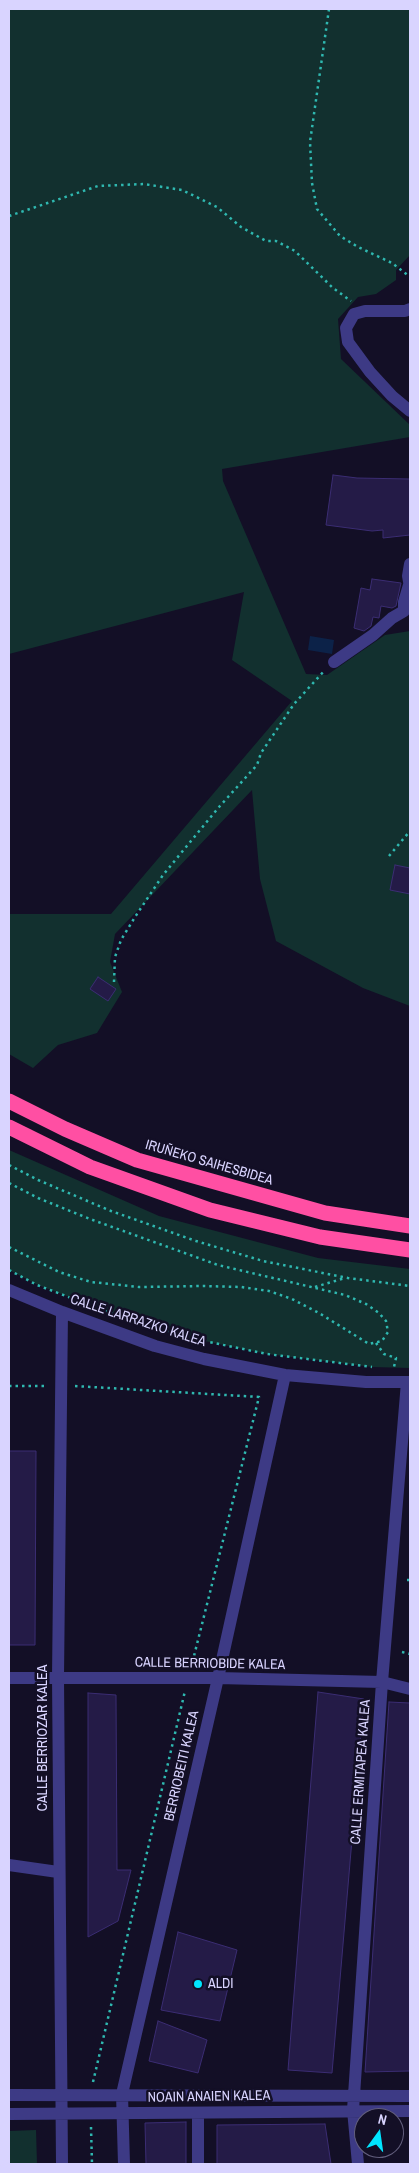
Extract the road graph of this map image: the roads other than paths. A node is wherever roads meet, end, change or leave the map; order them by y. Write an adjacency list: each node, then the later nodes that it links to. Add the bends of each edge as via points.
1 (410, 309): 2 (street, via 354,314 346,328 348,342 386,390)
2 (410, 411)
3 (410, 564): 4 (street)
4 (410, 586): 5 (street, via 404,602)
5 (407, 615): 6 (street, via 392,618)
6 (334, 662)
7 (9, 1101): 9 (highway, IRUÑEKO SAIHESBIDEA, via 137,1160 325,1213)
8 (9, 1127): 10 (highway, via 90,1167 210,1210 320,1237)
9 (410, 1226)
10 (410, 1250)
11 (9, 1290): 12 (street, CALLE LARRAZKO KALEA)
12 (62, 1312): 13 (street, CALLE LARRAZKO KALEA, via 155,1346); 16 (street, CALLE BERRIOZAR KALEA)
13 (284, 1375): 14 (street, CALLE LARRAZKO KALEA); 17 (street, BERRIOBEITI KALEA)
14 (408, 1382): 18 (street, CALLE ERMITAPEA KALEA)
15 (9, 1678): 16 (street, CALLE BERRIOBIDE KALEA)
16 (58, 1678): 17 (street, CALLE BERRIOBIDE KALEA); 21 (street, CALLE BERRIOZAR KALEA)
17 (218, 1678): 18 (street, CALLE BERRIOBIDE KALEA); 22 (street, BERRIOBEITI KALEA)
18 (382, 1682): 19 (street, CALLE BERRIOBIDE KALEA); 25 (street, CALLE ERMITAPEA KALEA)
19 (410, 1689)
20 (9, 1865): 21 (street)
21 (58, 1872): 24 (street, CALLE BERRIOZAR KALEA)
22 (122, 2094): 24 (street, NOAIN ANAIEN KALEA); 25 (street, NOAIN ANAIEN KALEA); 29 (street, BERRIOBEITI KALEA)
23 (9, 2095): 24 (street, NOAIN ANAIEN KALEA)
24 (61, 2095): 32 (street, CALLE BERRIOZAR KALEA)
25 (354, 2095): 26 (street, NOAIN ANAIEN KALEA); 27 (street, CALLE ERMITAPEA KALEA)
26 (410, 2096)
27 (353, 2110): 28 (street, NOAIN ANAIEN KALEA); 30 (street, NOAIN ANAIEN KALEA); 36 (street, CALLE ERMITAPEA KALEA)
28 (410, 2111)
29 (122, 2113): 30 (street, NOAIN ANAIEN KALEA); 32 (street, NOAIN ANAIEN KALEA); 34 (street, BERRIOBEITI KALEA)
30 (198, 2113): 35 (street)
31 (9, 2114): 32 (street, NOAIN ANAIEN KALEA)
32 (61, 2114): 33 (street, CALLE BERRIOZAR KALEA)
33 (62, 2164)
34 (124, 2164)
35 (198, 2164)
36 (358, 2164)

